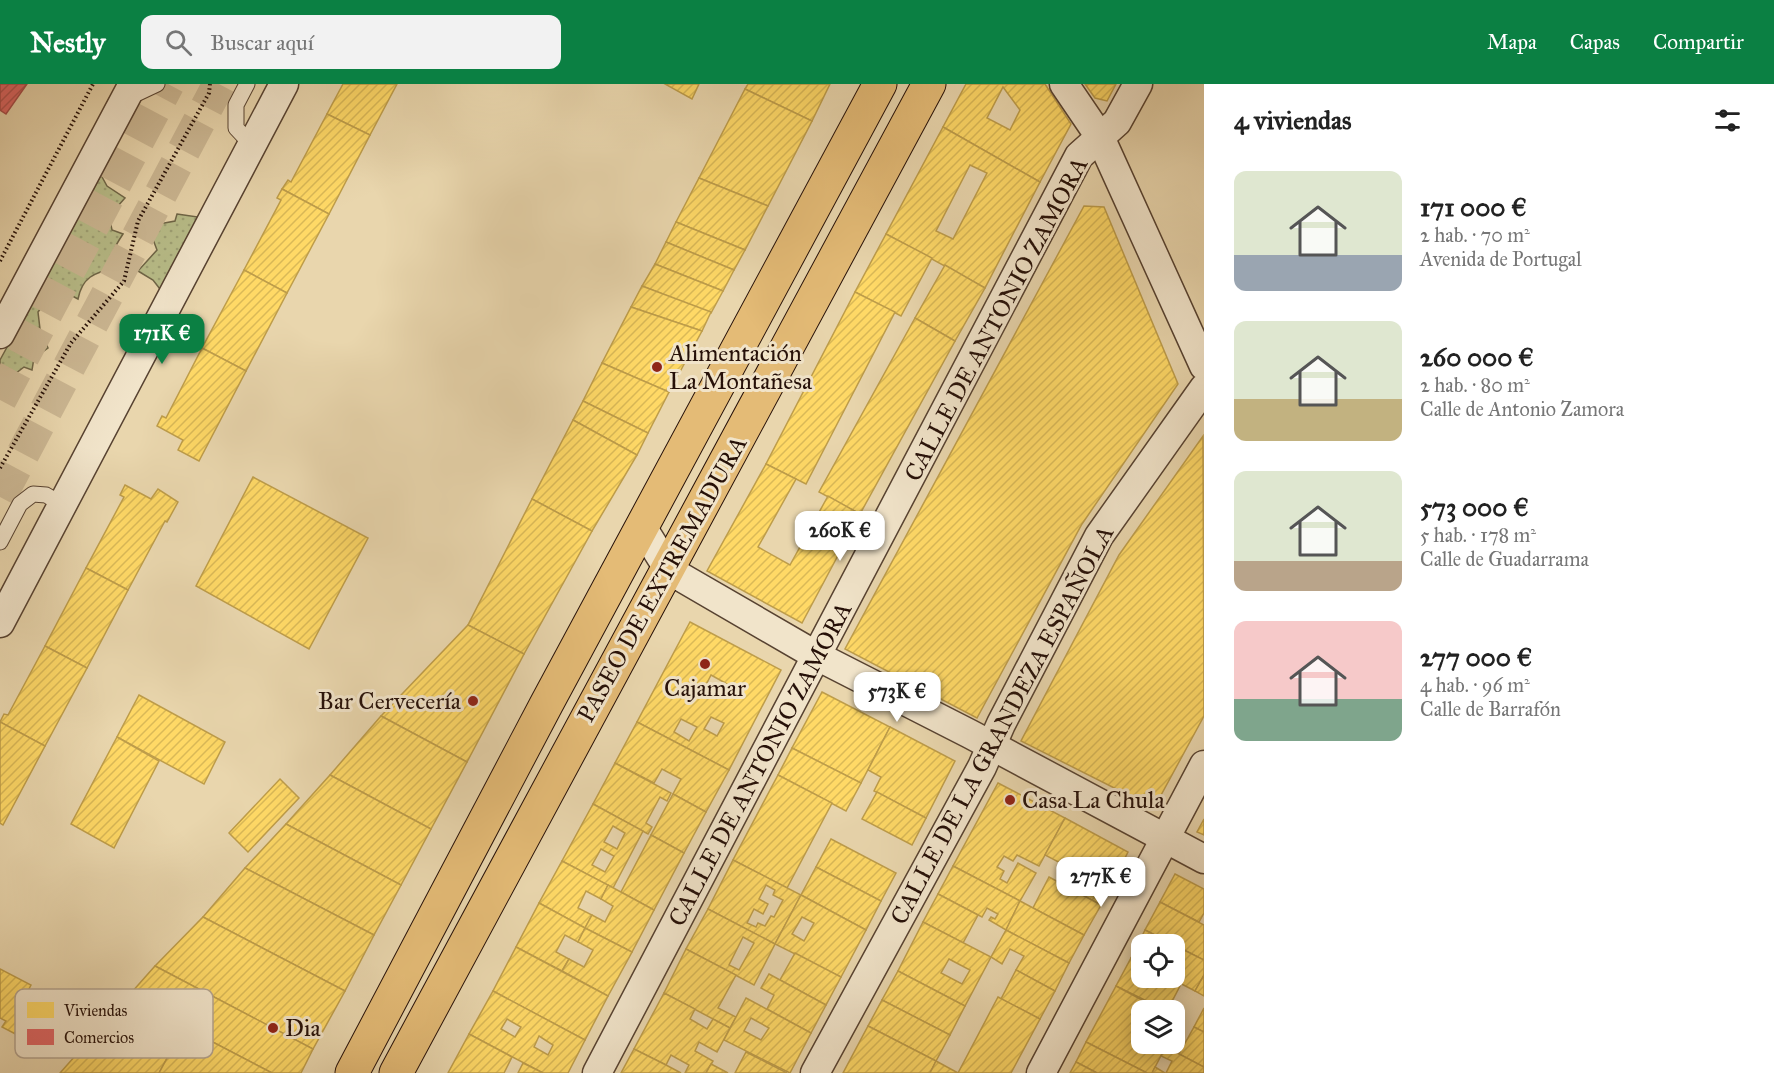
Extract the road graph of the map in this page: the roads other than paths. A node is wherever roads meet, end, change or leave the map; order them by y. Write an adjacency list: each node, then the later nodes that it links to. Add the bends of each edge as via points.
1 (157, 84): 8 (lane, via 138,93)
2 (247, 84): 10 (lane, via 236,105 236,128)
3 (284, 84): 10 (street)
4 (880, 84): 15 (main road, PASEO DE EXTREMADURA)
5 (929, 84): 17 (main road, PASEO DE EXTREMADURA)
6 (1064, 84): 9 (street)
7 (1138, 84): 9 (street, CALLE DE ANTONIO ZAMORA, via 1117,122)
8 (131, 87): 11 (street)
9 (1100, 136): 12 (street); 19 (street, CALLE DE ANTONIO ZAMORA, via 1079,156)
10 (251, 144): 14 (street)
11 (0, 334)
12 (1204, 366)
13 (1204, 388): 20 (street, CALLE DE LA GRANDEZA ESPAÑOLA, via 1099,536)
14 (63, 505): 16 (lane, via 46,495 33,494 20,504); 18 (street)
15 (642, 527): 17 (street); 24 (main road, PASEO DE EXTREMADURA)
16 (0, 542)
17 (669, 570): 19 (street); 25 (main road, PASEO DE EXTREMADURA)
18 (0, 624)
19 (817, 656): 20 (street); 26 (street, CALLE DE ANTONIO ZAMORA)
20 (991, 746): 22 (street); 27 (street, CALLE DE LA GRANDEZA ESPAÑOLA)
21 (1204, 765): 22 (street)
22 (1164, 838): 23 (street); 28 (street)
23 (1204, 859)
24 (352, 1073)
25 (396, 1073)
26 (597, 1073)
27 (815, 1073)
28 (1041, 1073)

